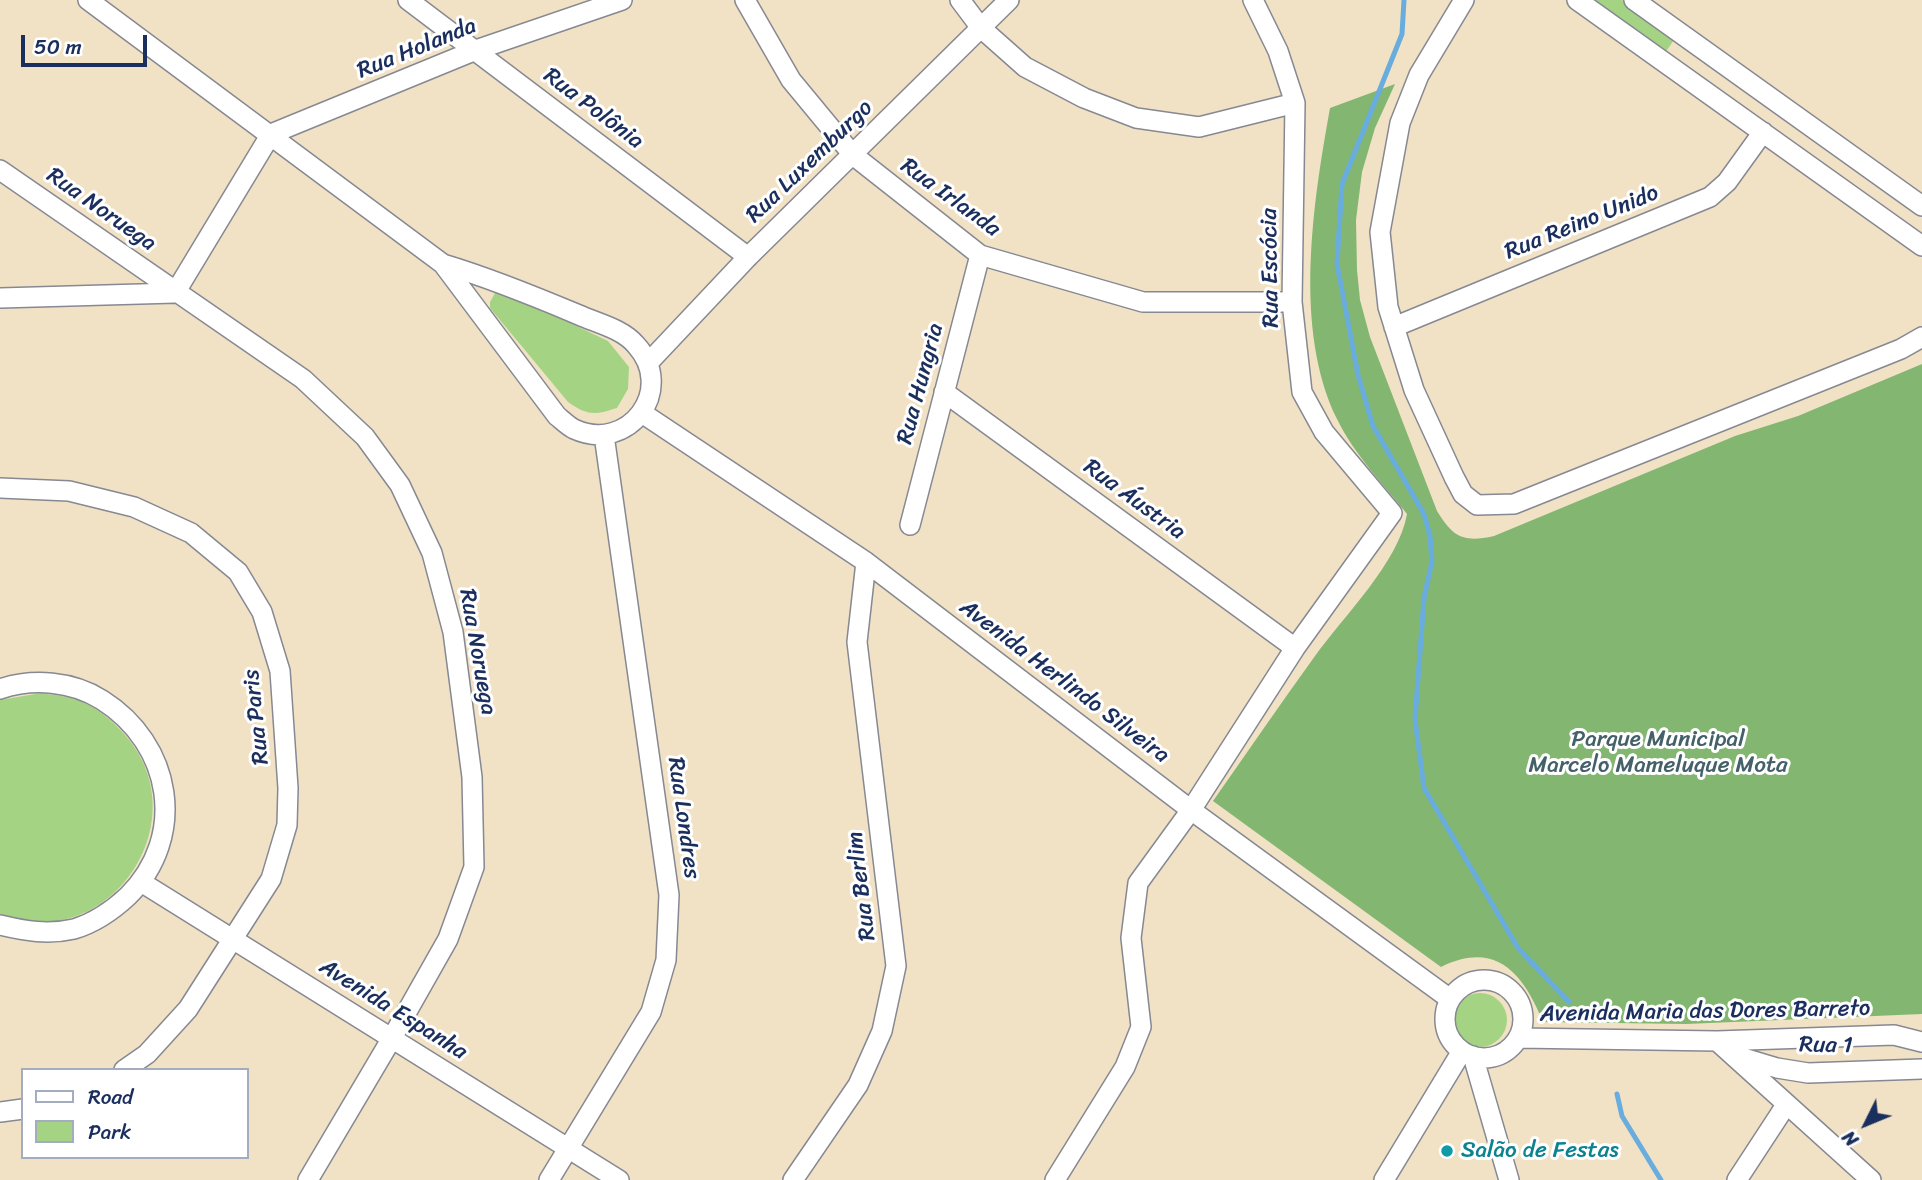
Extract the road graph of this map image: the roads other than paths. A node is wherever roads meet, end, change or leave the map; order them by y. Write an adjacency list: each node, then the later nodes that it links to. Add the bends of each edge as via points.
1 (88, 0): 15 (street)
2 (408, 0): 12 (street, Rua Polônia)
3 (622, 0): 12 (street, Rua Holanda)
4 (745, 0): 16 (street, Rua Irlanda, via 791,80)
5 (960, 0): 11 (street)
6 (1009, 0): 11 (street, Rua Luxemburgo)
7 (1253, 0): 13 (street, Rua Escócia)
8 (1464, 0): 28 (street, via 1419,75 1400,123 1380,232)
9 (1577, 0): 14 (street)
10 (1634, 0): 18 (street)
11 (981, 28): 13 (street, via 1025,66 1084,99 1136,118 1199,127); 16 (street, Rua Luxemburgo)
12 (476, 50): 15 (street, Rua Holanda); 21 (street, Rua Polônia)
13 (1296, 103): 26 (street, Rua Escócia)
14 (1763, 132): 19 (street); 28 (street, Rua Reino Unido, via 1727,182 1710,197)
15 (271, 134): 22 (street); 24 (street)
16 (853, 155): 20 (street, Rua Irlanda); 21 (street, Rua Luxemburgo)
17 (0, 170): 24 (street, Rua Noruega)
18 (1922, 206)
19 (1922, 246)
20 (980, 255): 26 (street, Rua Irlanda, via 1143,302); 31 (street, Rua Hungria)
21 (748, 257): 30 (street, Rua Luxemburgo)
22 (443, 264): 23 (street); 27 (street)
23 (497, 281): 27 (street, via 484,290); 30 (street, via 624,335)
24 (176, 293): 25 (street); 46 (street, Rua Noruega, via 303,379 365,437 400,485 432,553 453,632 472,777 474,867 448,939)
25 (0, 298)
26 (1292, 302): 37 (street, Rua Escócia, via 1302,392 1324,432 1392,513)
27 (476, 307): 33 (street, via 557,416 572,428)
28 (1394, 327): 29 (street, via 1414,390 1463,494 1477,505 1494,506 1514,504)
29 (1922, 337)
30 (649, 362): 32 (street, via 651,394)
31 (944, 392): 35 (street, Rua Hungria); 37 (street, Rua Áustria)
32 (642, 413): 33 (street, via 628,426); 36 (street, Avenida Herlindo Silveira)
33 (604, 435): 57 (street, Rua Londres, via 669,895 666,960 651,1012)
34 (1, 487): 42 (street, Rua Paris, via 69,491 134,507 191,533 238,572 262,612 280,671 287,825 271,879)
35 (910, 524)
36 (866, 562): 39 (street, Avenida Herlindo Silveira); 61 (street, Rua Berlim, via 858,642 895,966 882,1031 858,1085)
37 (1295, 648): 39 (street)
38 (0, 689): 40 (street, via 53,682 89,692 121,712 146,740 161,775 166,812 159,849)
39 (1191, 810): 43 (street, Avenida Herlindo Silveira); 62 (street, via 1138,883 1131,938 1141,1027 1125,1067)
40 (141, 882): 41 (street, via 112,911 74,929 33,933); 42 (street, Avenida Espanha)
41 (0, 925)
42 (233, 941): 46 (street, Avenida Espanha); 52 (street, Rua Paris, via 188,1009 147,1054)
43 (1450, 999): 47 (street, via 1468,983 1480,980 1503,985 1519,1003 1522,1027); 50 (street, via 1448,1033)
44 (1922, 1025): 45 (street, Avenida Maria das Dores Barreto)
45 (1894, 1035): 48 (street, Avenida Maria das Dores Barreto); 49 (street, Avenida Maria das Dores Barreto)
46 (392, 1038): 57 (street, Avenida Espanha); 58 (street, Rua Noruega)
47 (1517, 1038): 48 (street, Avenida Maria das Dores Barreto); 50 (street, via 1499,1055)
48 (1717, 1041): 51 (street)
49 (1922, 1042)
50 (1468, 1054): 63 (street); 64 (street)
51 (1732, 1055): 53 (street, Rua 1, via 1808,1073); 54 (street)
52 (127, 1068)
53 (1922, 1069)
54 (1786, 1105): 65 (street); 66 (street)
55 (21, 1109): 56 (street)
56 (0, 1112)
57 (567, 1147): 59 (street, Rua Londres); 60 (street, Avenida Espanha)
58 (307, 1180)
59 (548, 1180)
60 (619, 1180)
61 (793, 1180)
62 (1055, 1180)
63 (1384, 1180)
64 (1508, 1180)
65 (1737, 1180)
66 (1871, 1180)

